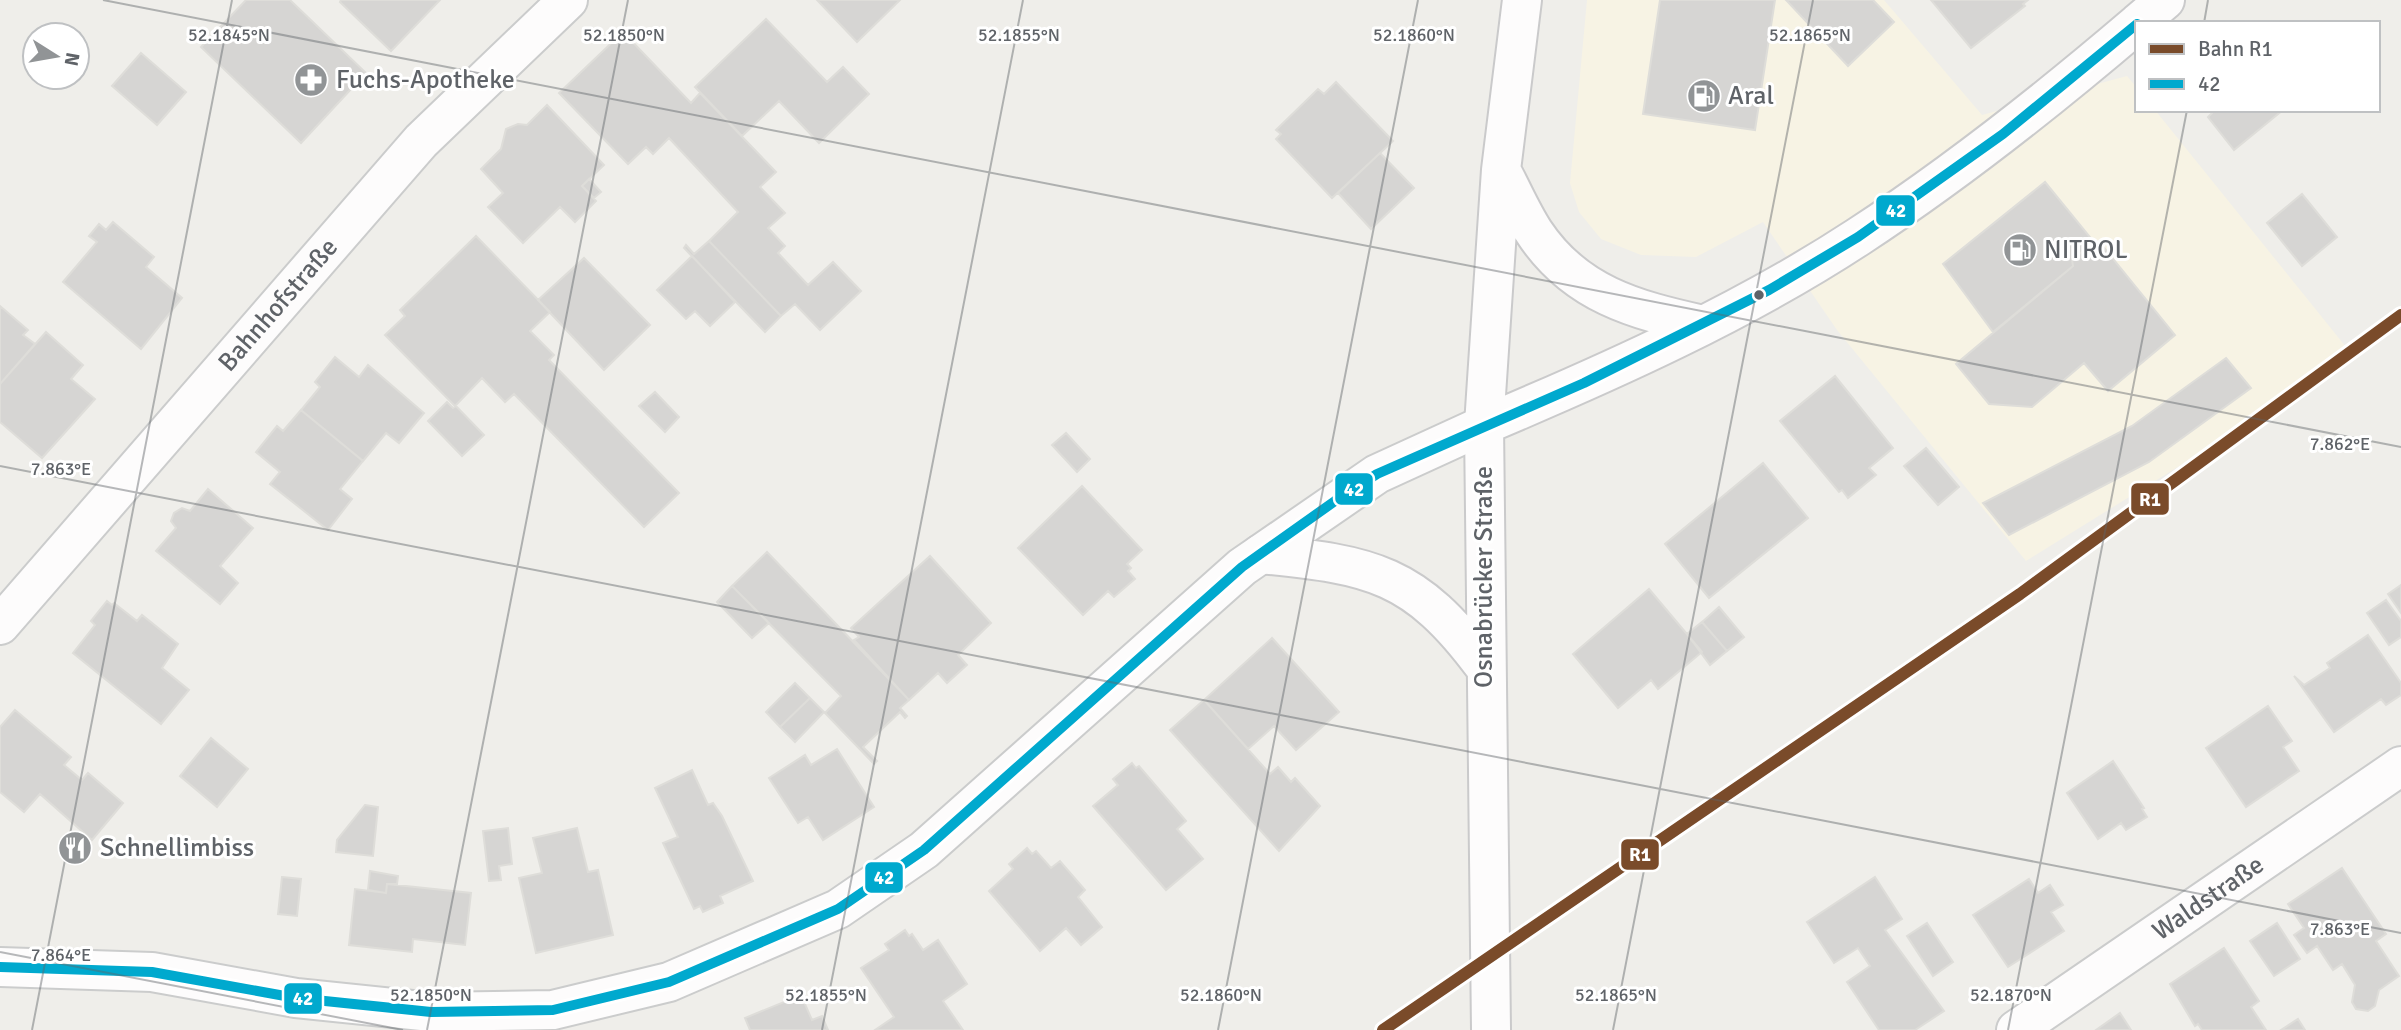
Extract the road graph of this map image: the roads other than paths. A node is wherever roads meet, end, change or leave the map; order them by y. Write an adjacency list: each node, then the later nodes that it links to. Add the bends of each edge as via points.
1 (568, 0): 10 (street, Bahnhofstraße, via 421,141)
2 (1522, 0): 6 (street, Osnabrücker Straße)
3 (2165, 0): 4 (street)
4 (2140, 21)
5 (2135, 25): 7 (street, via 2003,134 1858,237)
6 (1501, 170): 7 (street, via 1535,233 1561,263 1599,294 1643,312); 8 (street, Osnabrücker Straße)
7 (1703, 325): 8 (street)
8 (1484, 425): 9 (street, via 1377,474); 11 (street, Osnabrücker Straße)
9 (1261, 554): 11 (street, via 1319,559 1385,575 1454,625); 13 (street, via 924,850 838,909 669,982 553,1010 431,1013 296,998 152,972)
10 (0, 625)
11 (1484, 666): 14 (street, Osnabrücker Straße)
12 (2401, 766): 15 (street, Waldstraße)
13 (0, 967)
14 (1491, 1030)
15 (2015, 1030)

